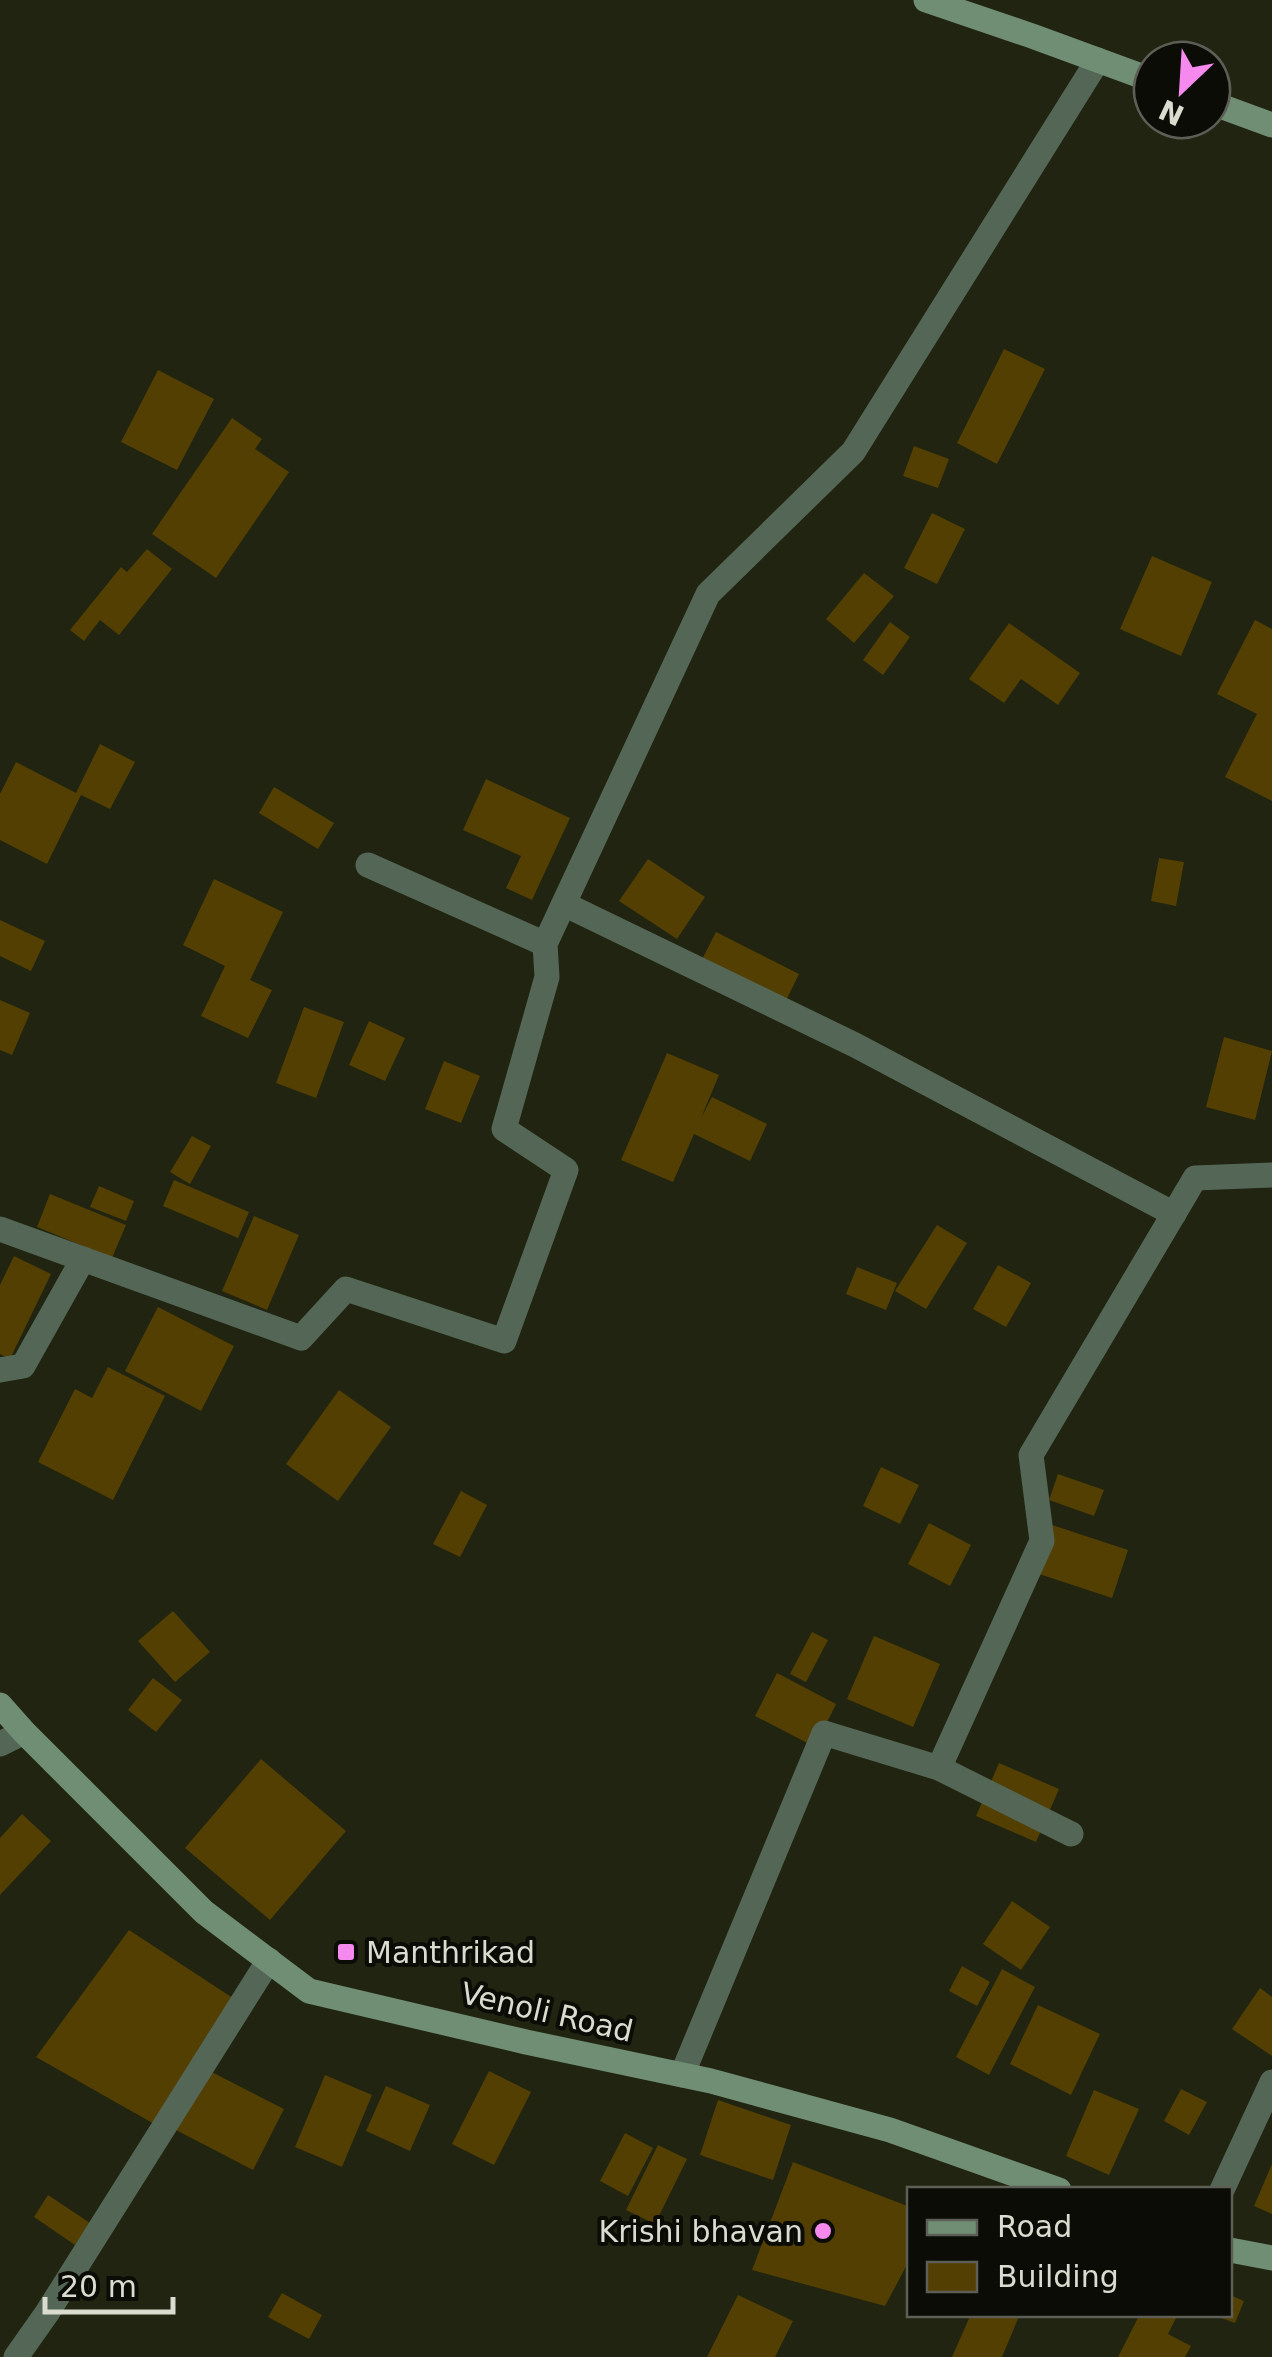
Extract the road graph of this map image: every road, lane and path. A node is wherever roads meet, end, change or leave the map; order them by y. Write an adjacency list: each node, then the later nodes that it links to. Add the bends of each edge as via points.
1 (926, 0): 2 (street)
2 (1098, 60): 3 (street); 7 (street, via 853,452 708,594)
3 (1132, 73)
4 (1232, 110): 5 (street)
5 (1272, 125)
6 (368, 865): 8 (street)
7 (564, 904): 8 (street); 10 (street, via 855,1044)
8 (545, 944): 12 (street, via 546,977 504,1129 566,1170 504,1342 346,1288 302,1338)
9 (1272, 1174): 10 (street, via 1196,1178)
10 (1174, 1214): 17 (street, via 1031,1455 1042,1541)
11 (0, 1230): 12 (street)
12 (83, 1259): 13 (street, via 22,1366)
13 (0, 1370)
14 (0, 1705): 15 (street, Venoli Road)
15 (24, 1732): 16 (street); 19 (street, Venoli Road, via 204,1912)
16 (0, 1744)
17 (939, 1768): 18 (street); 20 (street, via 824,1733)
18 (1071, 1834)
19 (270, 1960): 20 (street, Venoli Road, via 309,1990); 26 (street)
20 (682, 2075): 22 (street, Venoli Road, via 890,2130)
21 (1272, 2082): 23 (street)
22 (1050, 2187)
23 (1223, 2187)
24 (1232, 2250): 25 (street)
25 (1272, 2258)
26 (16, 2357)

